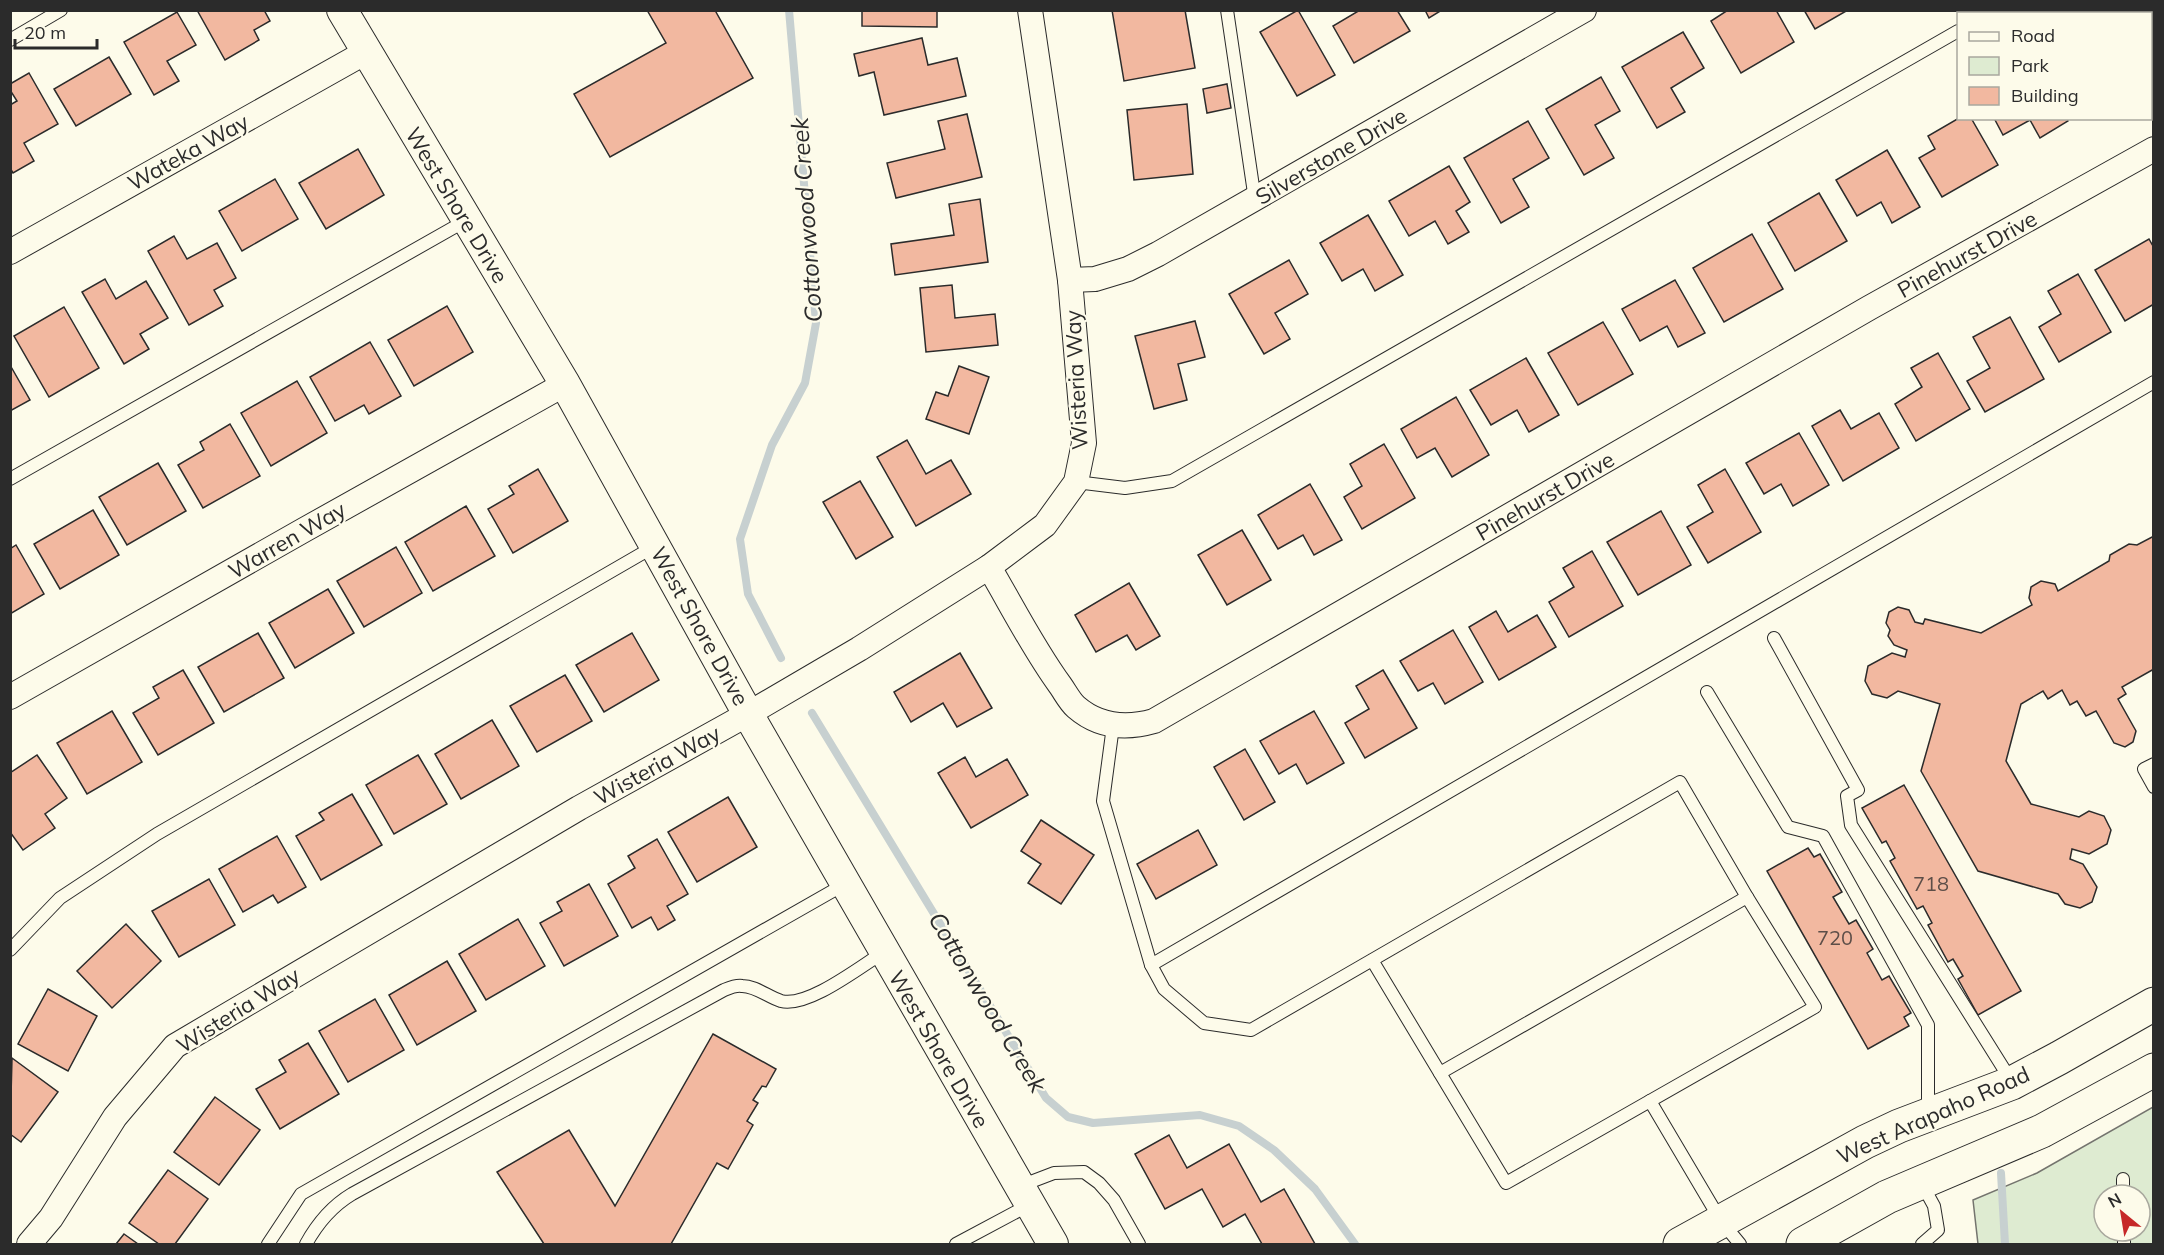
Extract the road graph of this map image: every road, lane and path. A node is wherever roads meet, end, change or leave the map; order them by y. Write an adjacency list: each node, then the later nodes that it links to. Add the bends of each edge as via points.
1 (61, 10): 7 (lane)
2 (342, 10): 8 (street, West Shore Drive)
3 (1030, 10): 13 (street, Wisteria Way)
4 (1227, 10): 10 (lane)
5 (1584, 10): 10 (street, Silverstone Drive)
6 (1957, 32): 17 (lane, via 1172,482 1125,488)
7 (10, 40)
8 (366, 52): 11 (street, West Shore Drive); 12 (street, Wateka Way)
9 (2154, 149): 24 (street, Pinehurst Drive, via 1869,308 1182,706 1154,721)
10 (1255, 200): 13 (street, Silverstone Drive, via 1128,269 1095,279)
11 (467, 220): 15 (street, West Shore Drive); 16 (lane)
12 (10, 252)
13 (1070, 280): 17 (street, Wisteria Way, via 1084,443)
14 (2154, 382): 32 (lane)
15 (565, 384): 18 (street, West Shore Drive); 22 (street, Warren Way)
16 (10, 479)
17 (1077, 482): 19 (street, Wisteria Way, via 1045,525)
18 (656, 545): 23 (street, West Shore Drive); 29 (lane, via 157,834 60,898)
19 (989, 567): 23 (street, Wisteria Way); 24 (street, Pinehurst Drive, via 1050,672 1075,706)
20 (1774, 638): 36 (lane, via 1858,790 1847,796 1851,825)
21 (1707, 692): 38 (lane, via 1788,827 1823,836 1928,1025)
22 (10, 697)
23 (748, 714): 27 (street, West Shore Drive); 44 (street, Wisteria Way, via 579,808 175,1046 115,1117 51,1218)
24 (1113, 726): 32 (lane, via 1103,801)
25 (2154, 764): 26 (lane, via 2144,769)
26 (2154, 787)
27 (845, 884): 30 (street, West Shore Drive); 45 (lane, via 301,1194)
28 (1747, 897): 31 (lane, via 1680,782); 35 (lane); 37 (lane, via 1815,1007)
29 (10, 950)
30 (884, 952): 42 (street, West Shore Drive); 46 (lane, via 794,1002 782,1001 754,988 724,990 352,1194 329,1212)
31 (1372, 960): 32 (lane, via 1251,1030 1204,1023 1164,989); 35 (lane)
32 (1151, 965)
33 (2154, 1004): 36 (main road, West Arapaho Road)
34 (2154, 1070): 40 (main road, via 2042,1131)
35 (1440, 1073): 37 (lane, via 1506,1183)
36 (2012, 1083): 38 (main road, West Arapaho Road)
37 (1650, 1101): 43 (lane)
38 (1928, 1115): 43 (main road, West Arapaho Road, via 1865,1142)
39 (2123, 1179): 41 (lane)
40 (1921, 1182): 51 (main road); 52 (lane, via 1935,1206 1938,1230)
41 (2123, 1183)
42 (1024, 1196): 47 (lane); 48 (street, West Shore Drive); 49 (lane, via 1054,1173 1084,1172 1114,1200)
43 (1730, 1233): 50 (main road, West Arapaho Road)
44 (29, 1245)
45 (268, 1245)
46 (306, 1245)
47 (956, 1245)
48 (1053, 1245)
49 (1138, 1245)
50 (1680, 1245)
51 (1803, 1245)
52 (1922, 1245)

